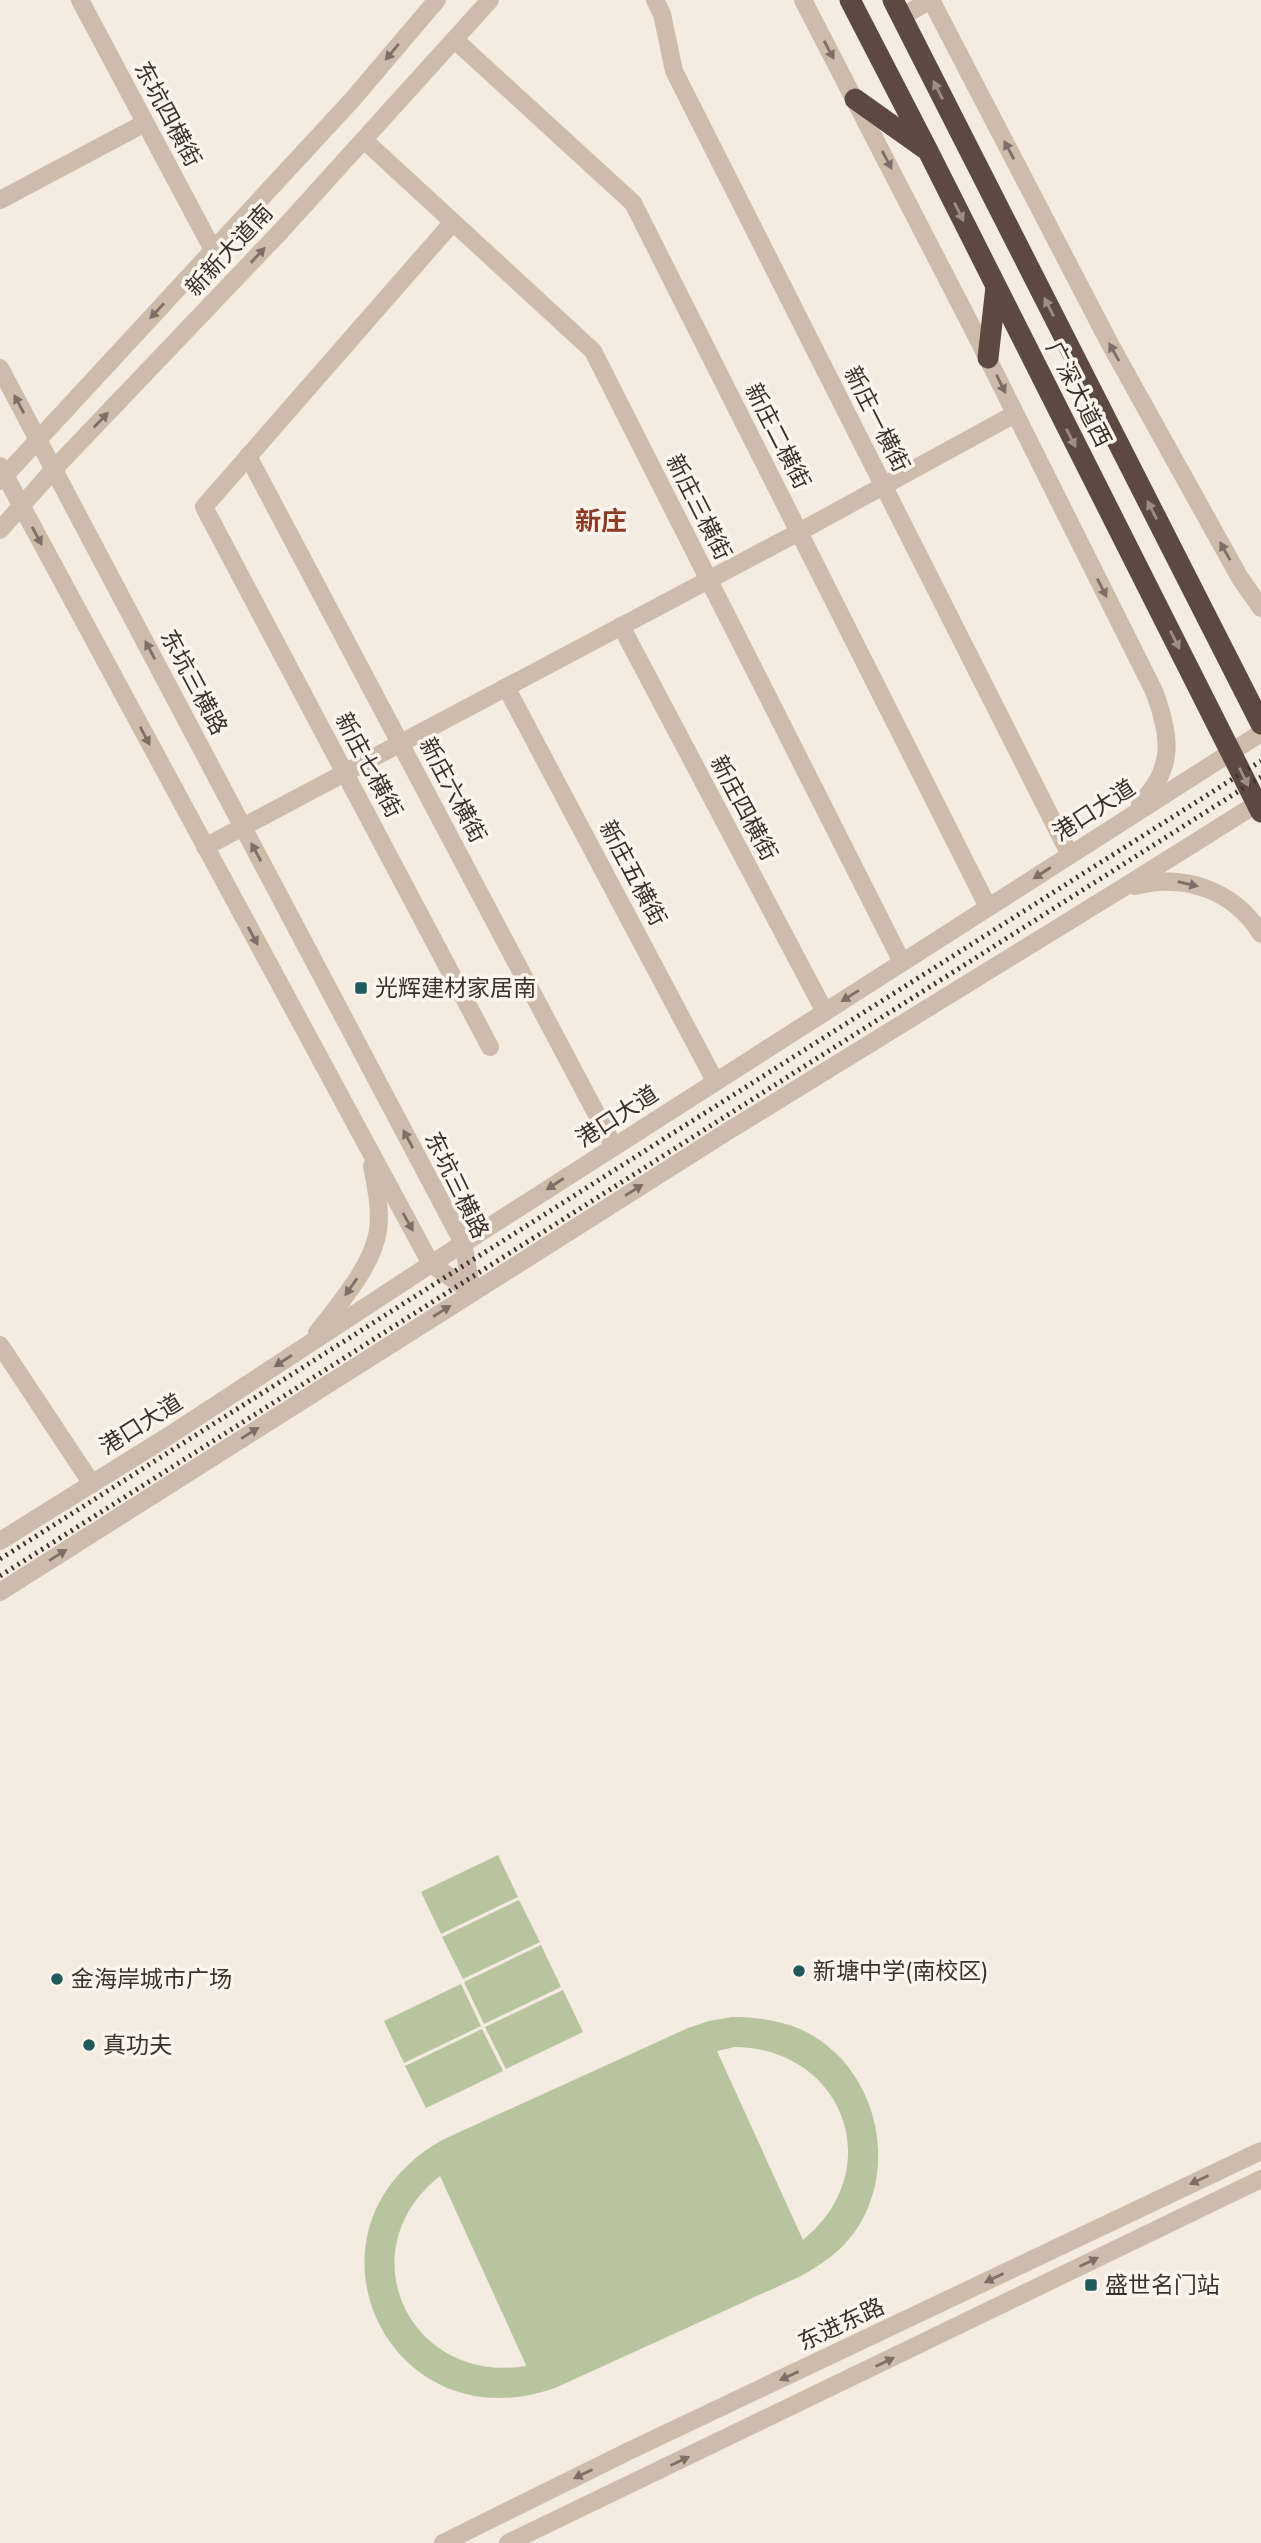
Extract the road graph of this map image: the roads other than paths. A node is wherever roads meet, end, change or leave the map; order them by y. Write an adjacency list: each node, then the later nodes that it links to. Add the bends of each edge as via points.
1 (79, 0): 11 (street, 东坑四横街)
2 (437, 0): 16 (street, 新新大道南, one-way to 16)
3 (490, 0): 9 (street, 新新大道南)
4 (655, 0): 25 (street, 新庄一横街, via 674,71)
5 (803, 0): 10 (street, one-way to 10)
6 (850, 0): 13 (highway, 广深大道西)
7 (931, 0): 8 (street); 30 (street, one-way to 7, via 1110,344)
8 (897, 9): 33 (highway, 广深大道西, one-way to 8)
9 (455, 40): 12 (street, 新新大道南); 28 (street, 新庄二横街, via 633,203)
10 (855, 99): 13 (highway); 18 (street, one-way to 18)
11 (145, 123): 14 (street); 16 (street, 东坑四横街)
12 (364, 140): 15 (street, 新庄三横街); 23 (street, 新新大道南, one-way to 12)
13 (928, 151): 17 (highway, 广深大道西, one-way to 17)
14 (0, 200)
15 (453, 222): 22 (street); 29 (street, 新庄三横街, via 593,351)
16 (213, 250): 21 (street, 新新大道南, one-way to 21)
17 (996, 287): 18 (highway); 36 (highway, 广深大道西, one-way to 36)
18 (988, 358): 20 (street, one-way to 20)
19 (0, 368): 21 (street, 东坑三横路, one-way to 19)
20 (1016, 414): 25 (street); 39 (street, one-way to 39, via 1163,714 1168,736 1158,782)
21 (38, 440): 23 (street, 东坑三横路); 24 (street, 新新大道南)
22 (248, 456): 35 (street, 新庄六横街); 37 (street, 新庄七横街, via 204,507)
23 (54, 469): 26 (street, 新新大道南); 40 (street, 东坑三横路, one-way to 23)
24 (2, 474): 26 (street)
25 (883, 486): 28 (street); 42 (street, 新庄一横街)
26 (22, 507): 27 (street, 新新大道南); 41 (street, one-way to 41)
27 (0, 530)
28 (799, 532): 29 (street); 44 (street, 新庄二横街)
29 (709, 580): 31 (street); 46 (street, 新庄三横街)
30 (1261, 608)
31 (621, 626): 32 (street); 47 (street, 新庄四横街)
32 (506, 687): 35 (street); 49 (street, 新庄五横街)
33 (1261, 724)
34 (1261, 733): 36 (street, 港口大道)
35 (400, 743): 37 (street); 50 (street, 新庄六横街)
36 (1231, 752): 38 (highway, 广深大道西, one-way to 38); 39 (street, 港口大道)
37 (345, 772): 40 (street); 48 (street, 新庄七横街)
38 (1260, 805): 43 (street)
39 (1120, 823): 42 (street, 港口大道)
40 (243, 826): 41 (street); 52 (street, 东坑三横路, one-way to 40)
41 (205, 847): 51 (street, one-way to 51)
42 (1070, 855): 44 (street, 港口大道, one-way to 44)
43 (1121, 889): 45 (street, one-way to 45, via 1156,880 1208,889 1234,902); 54 (street, one-way to 43)
44 (988, 907): 46 (street, 港口大道)
45 (1261, 934)
46 (902, 962): 47 (street, 港口大道, one-way to 47)
47 (825, 1012): 49 (street, 港口大道)
48 (490, 1047)
49 (715, 1082): 50 (street, 港口大道)
50 (614, 1147): 52 (street, 港口大道, one-way to 52)
51 (370, 1152): 53 (street, one-way to 53); 55 (street, one-way to 55, via 379,1203 378,1231 358,1278)
52 (463, 1243): 53 (street, 港口大道); 54 (street, 东坑三横路)
53 (431, 1264): 54 (street); 55 (street, 港口大道)
54 (472, 1292): 59 (street, one-way to 54)
55 (311, 1342): 57 (street, 港口大道, one-way to 57)
56 (0, 1345): 57 (street)
57 (92, 1484): 58 (street, 港口大道)
58 (0, 1541)
59 (0, 1592)
60 (1261, 2151): 62 (street, 东进东路, one-way to 62)
61 (1261, 2179): 63 (street, one-way to 61)
62 (443, 2543)
63 (508, 2543)

